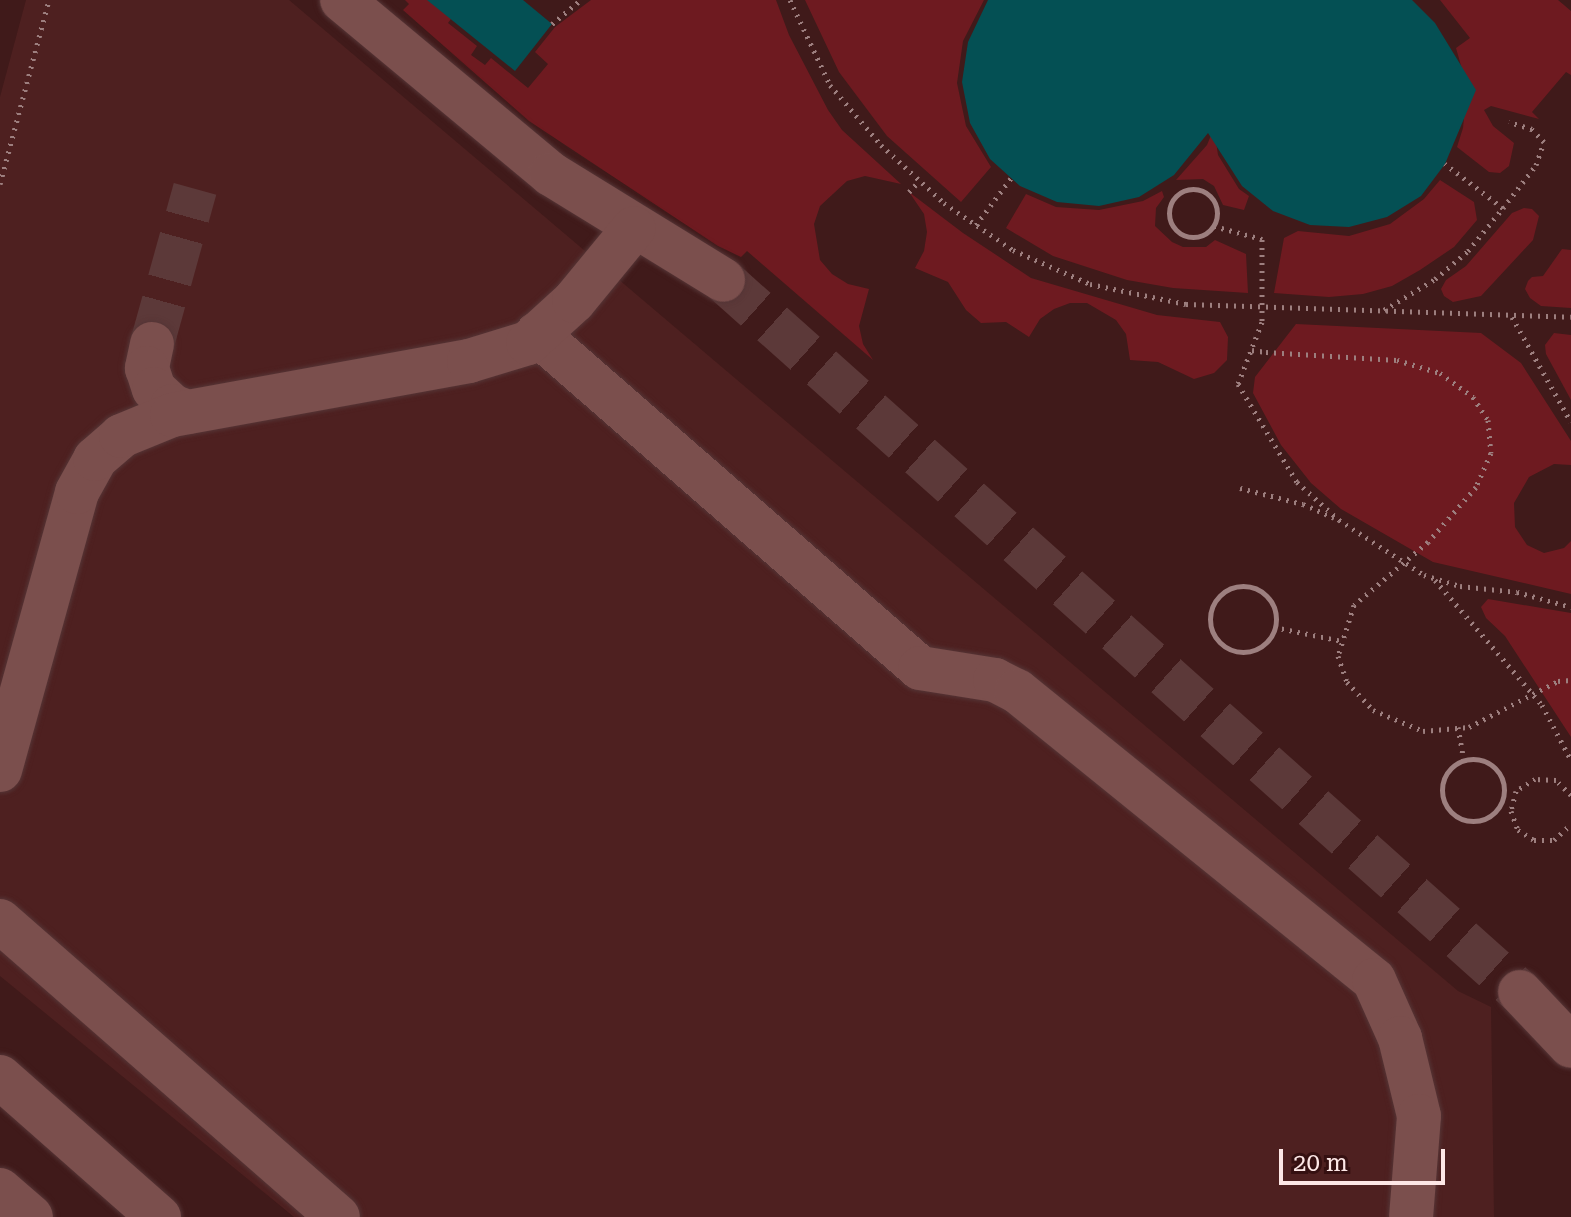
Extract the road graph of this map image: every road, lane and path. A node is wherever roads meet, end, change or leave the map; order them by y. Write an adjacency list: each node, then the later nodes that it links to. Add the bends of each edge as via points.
1 (49, 0): 10 (path)
2 (342, 0): 15 (street, via 551,174)
3 (581, 0): 5 (path)
4 (790, 0): 9 (path, via 830,85 881,145)
5 (552, 24)
6 (1509, 122): 12 (path, via 1532,129 1544,142 1536,165)
7 (1445, 164): 12 (path)
8 (1011, 178): 13 (path)
9 (920, 180): 11 (path); 13 (path)
10 (0, 184)
11 (909, 192)
12 (1503, 208): 18 (path, via 1468,251)
13 (976, 225): 17 (path, via 1013,250 1090,284 1186,304)
14 (1214, 226): 14 (path, via 1217,209 1210,195 1195,188 1173,198 1168,214 1179,233 1193,238); 17 (path, via 1262,239)
15 (634, 228): 16 (street); 21 (street, via 574,301)
16 (723, 280)
17 (1261, 307): 18 (path); 23 (path, via 1262,322)
18 (1383, 311): 19 (path)
19 (1512, 317): 20 (path); 25 (path)
20 (1571, 317)
21 (537, 334): 24 (street, via 528,343 469,361); 49 (street, via 920,668 995,680 1017,691 1374,980 1400,1038 1419,1116)
22 (152, 344): 24 (street, via 147,368 154,389)
23 (1252, 350): 27 (path, via 1238,384 1297,482); 31 (path, bridge, via 1397,360 1440,373 1473,397 1488,420 1491,453 1476,487 1428,542 1354,605)
24 (188, 412): 36 (street, via 121,436 95,459 77,492)
25 (1571, 422)
26 (1240, 488): 27 (path, via 1303,504)
27 (1339, 520): 28 (path)
28 (1434, 578): 29 (path); 35 (path, via 1542,705)
29 (1571, 607)
30 (1274, 627): 30 (path, via 1257,648 1234,650 1215,638 1209,617 1225,591 1244,586 1271,601); 31 (path)
31 (1342, 641): 33 (path, bridge, via 1338,656 1347,682 1373,710 1423,731)
32 (1571, 680): 33 (path, bridge, via 1558,681 1469,727)
33 (1458, 727): 34 (path)
34 (1464, 760): 38 (path, via 1494,765 1504,784); 38 (path, via 1443,781 1449,811 1477,821 1495,813)
35 (1571, 760)
36 (0, 770)
37 (1571, 795): 39 (path, via 1546,778 1524,783)
38 (1504, 798): 39 (path)
39 (1512, 801): 40 (path, via 1518,830 1534,840 1554,840)
40 (1571, 824)
41 (0, 921): 48 (street)
42 (1520, 992): 43 (street)
43 (1571, 1046)
44 (0, 1077): 47 (street)
45 (0, 1190): 46 (street)
46 (31, 1217)
47 (159, 1217)
48 (338, 1217)
49 (1411, 1217)

